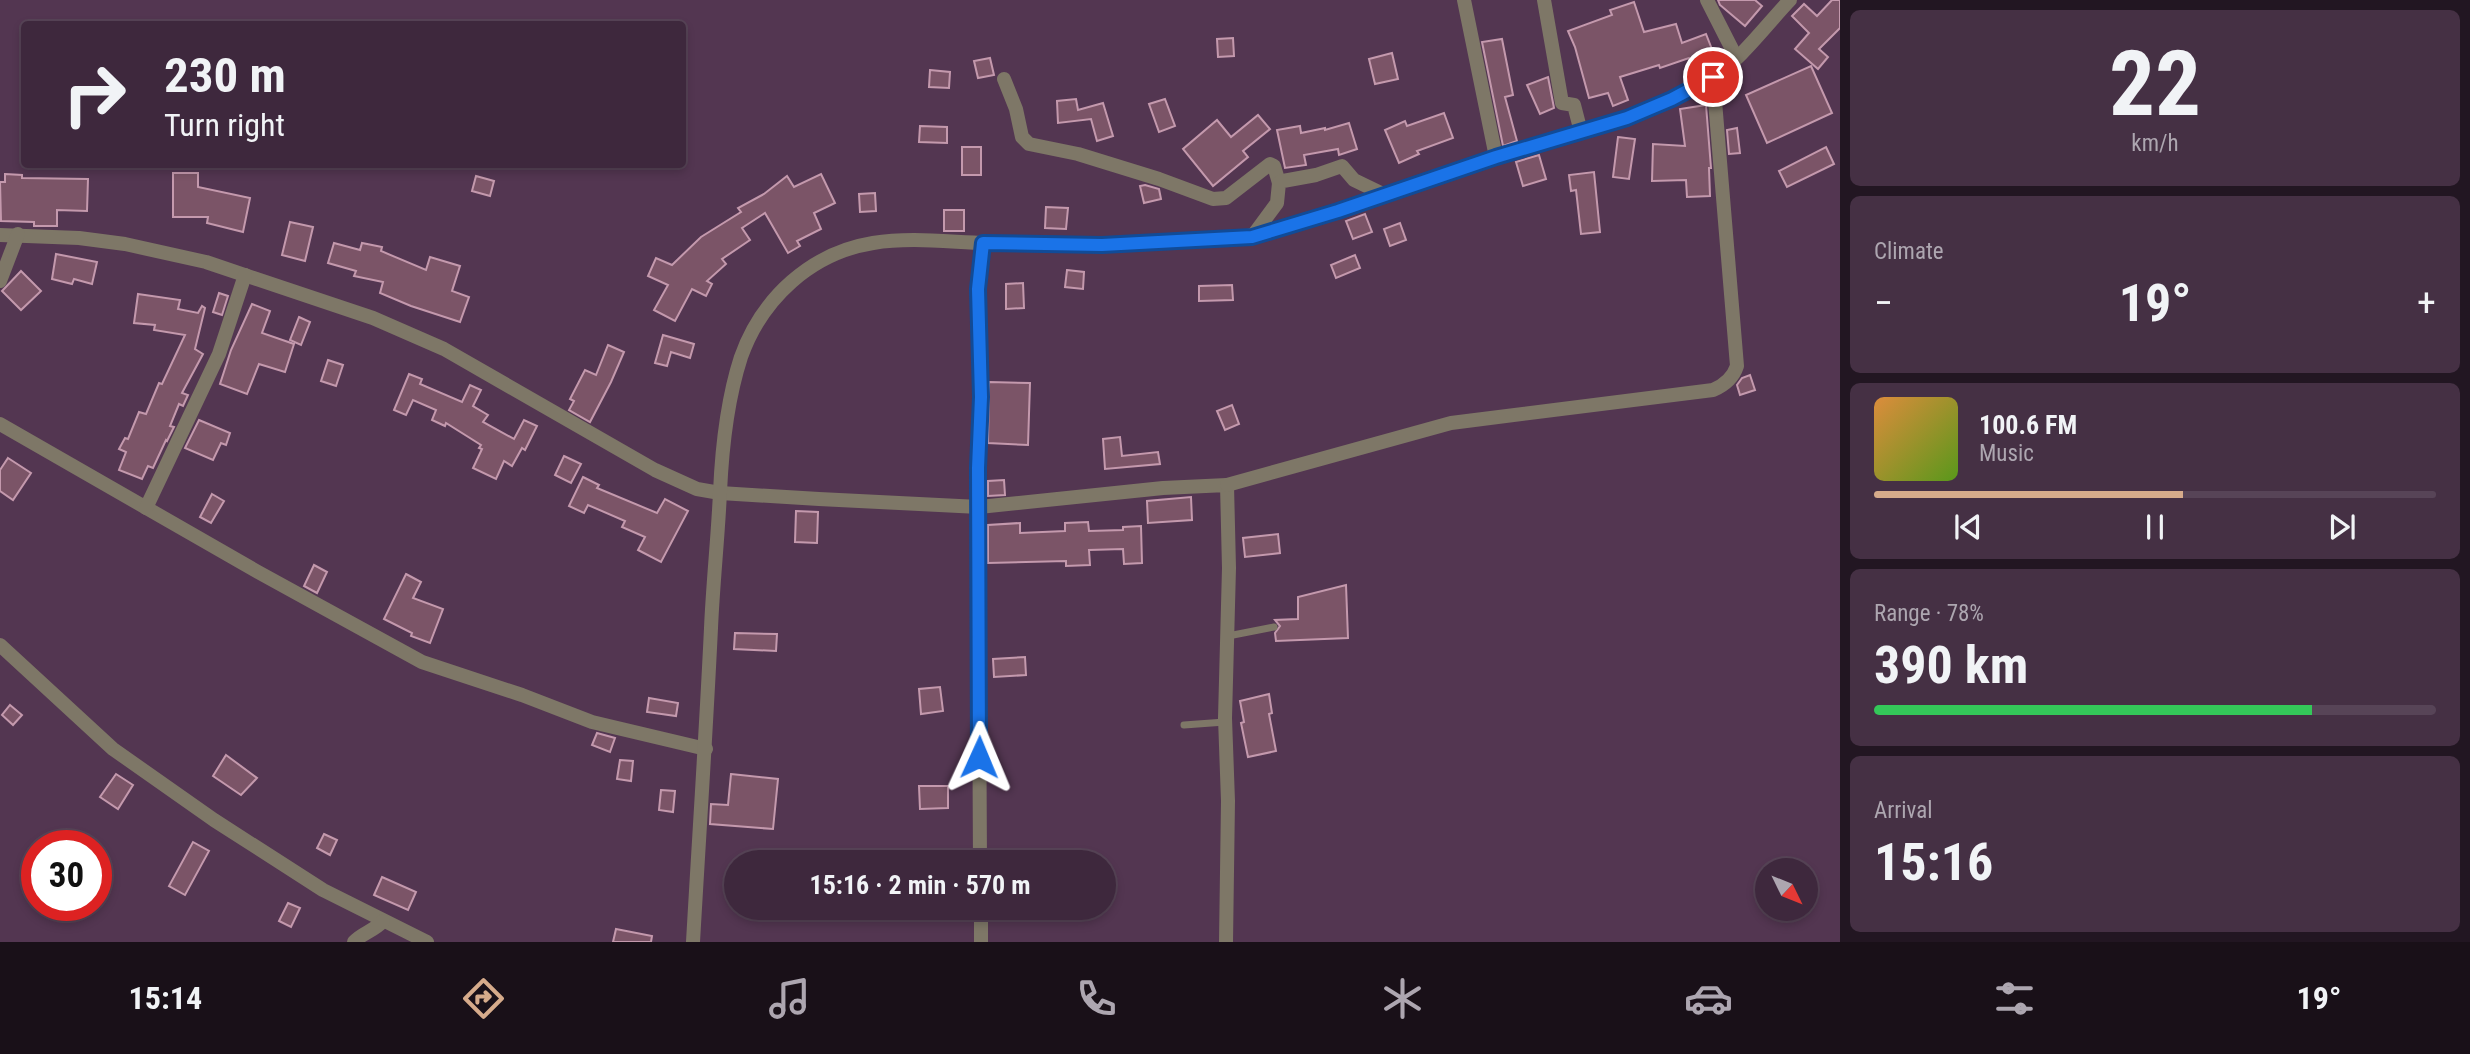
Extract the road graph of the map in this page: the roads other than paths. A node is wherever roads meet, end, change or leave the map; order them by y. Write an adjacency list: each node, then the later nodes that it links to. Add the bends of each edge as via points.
1 (1464, 0): 9 (street)
2 (1544, 0): 8 (street, via 1562,103 1574,106)
3 (1707, 0): 5 (street)
4 (1790, 0): 5 (street)
5 (1736, 57): 6 (street)
6 (1713, 77): 8 (street, via 1627,118); 19 (street, via 1737,366 1724,384 1713,390 1451,423)
7 (1004, 79): 10 (street, via 1021,137 1029,144 1078,154 1213,199 1226,198 1272,164)
8 (1581, 132): 9 (street)
9 (1496, 157): 11 (street)
10 (1279, 183): 11 (street, via 1342,166 1354,180); 14 (street, via 1277,203)
11 (1385, 195): 14 (street)
12 (18, 234): 13 (street); 16 (street, via 125,244); 17 (street)
13 (0, 235)
14 (1252, 237): 15 (street, via 1102,245)
15 (983, 243): 20 (street, via 874,242 818,260 783,288 762,315 741,356 725,435); 21 (street, via 978,289)
16 (245, 275): 20 (street, via 419,336 655,470 697,489); 22 (street, via 219,354)
17 (0, 281)
18 (0, 424): 22 (street)
19 (1227, 485): 21 (street); 24 (street)
20 (720, 493): 21 (street); 28 (street)
21 (979, 507): 29 (street)
22 (146, 508): 28 (street, via 422,662 592,722)
23 (1274, 627): 24 (lane)
24 (1228, 636): 26 (street)
25 (0, 645): 31 (street, via 113,749 268,855)
26 (1226, 722): 27 (lane); 36 (street)
27 (1184, 725)
28 (706, 749): 34 (street)
29 (980, 850)
30 (981, 920): 35 (street)
31 (383, 921): 32 (street); 33 (street)
32 (354, 942)
33 (427, 942)
34 (693, 942)
35 (981, 942)
36 (1226, 942)

